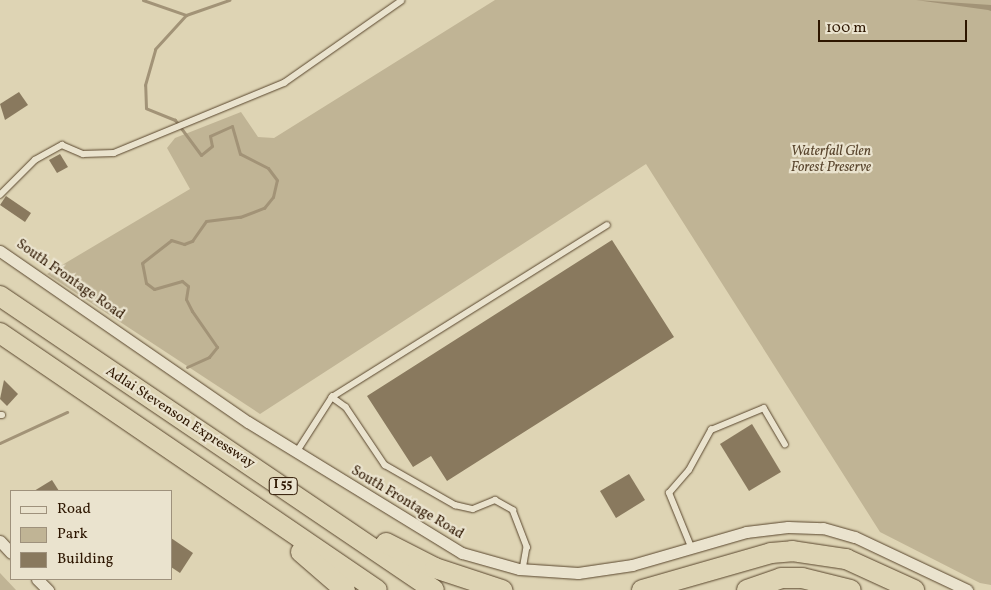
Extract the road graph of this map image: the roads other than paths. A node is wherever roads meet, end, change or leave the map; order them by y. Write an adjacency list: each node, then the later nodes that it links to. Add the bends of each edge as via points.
1 (401, 1): 2 (lane, via 284,83 114,153 83,154 62,145 35,160)
2 (0, 195)
3 (607, 225): 7 (lane)
4 (0, 250): 10 (street, South Frontage Road)
5 (0, 296): 9 (highway, Adlai Stevenson Expressway / I 55)
6 (0, 333): 11 (highway, Adlai Stevenson Expressway / I 55)
7 (332, 397): 10 (lane); 15 (lane, via 346,407 385,465 455,505 473,509 495,500 513,510 527,547)
8 (785, 444): 13 (lane, via 764,408 711,430 689,470 668,494)
9 (234, 453): 20 (highway, Adlai Stevenson Expressway / I 55); 21 (highway, via 402,553)
10 (296, 453): 15 (street, South Frontage Road, via 435,540 462,553)
11 (181, 456): 18 (highway); 19 (highway, Adlai Stevenson Expressway / I 55)
12 (0, 541): 14 (street)
13 (691, 547): 15 (street, South Frontage Road, via 632,565 578,574); 26 (street, South Frontage Road, via 755,531 823,528 855,537)
14 (10, 552)
15 (523, 569)
16 (38, 580): 17 (street)
17 (48, 590)
18 (345, 590)
19 (377, 590)
20 (434, 590)
21 (502, 590)
22 (642, 590): 25 (highway, via 771,553 792,551 846,559)
23 (747, 590): 24 (highway, via 761,583 802,578)
24 (851, 590)
25 (914, 590)
26 (967, 590)

